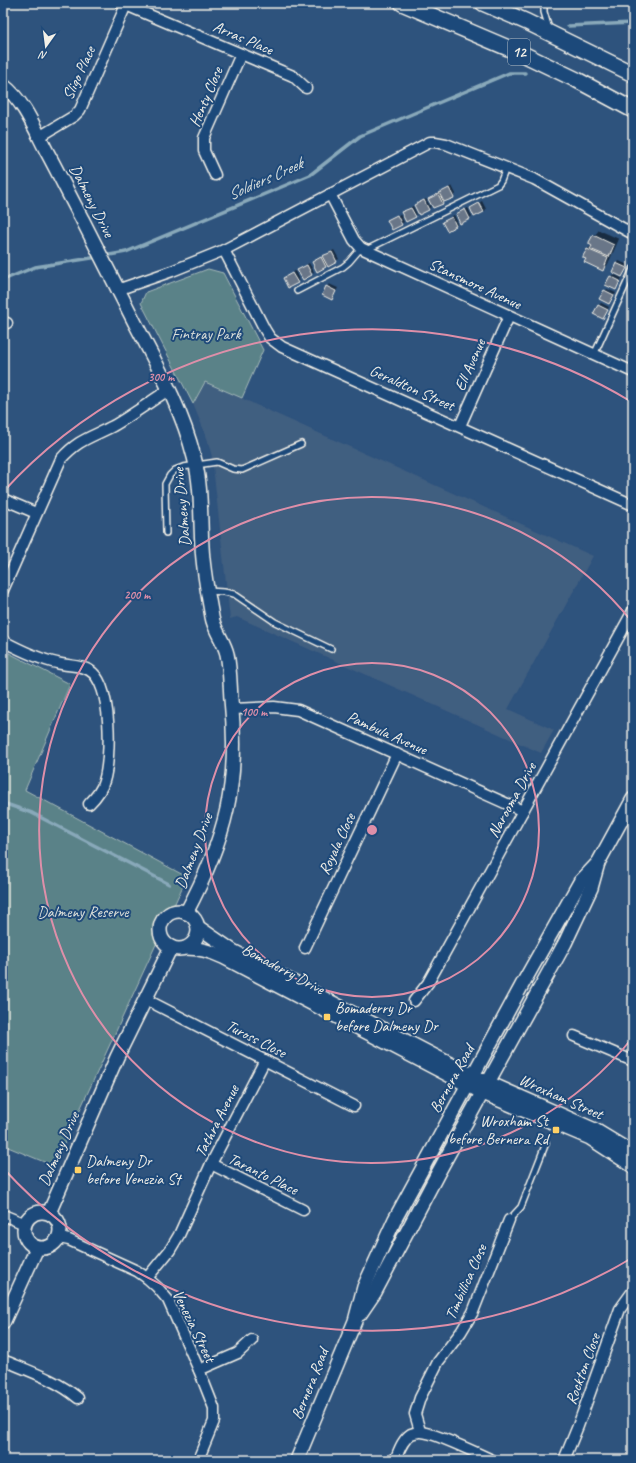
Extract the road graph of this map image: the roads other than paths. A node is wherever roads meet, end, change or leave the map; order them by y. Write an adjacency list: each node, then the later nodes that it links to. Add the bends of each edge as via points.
1 (402, 3): 10 (main road, 12, via 527,56)
2 (484, 3): 5 (main road, 12)
3 (544, 3): 5 (lane, via 547,24)
4 (123, 4): 6 (street, Arras Place); 11 (street, Sligo Place, via 80,110)
5 (552, 34): 7 (main road, 12)
6 (241, 54): 9 (street, Arras Place, via 293,76); 13 (street, Henty Close, via 204,138 204,151)
7 (633, 74)
8 (3, 85): 11 (street, Dalmeny Drive, via 21,104)
9 (306, 88)
10 (633, 110)
11 (39, 136): 19 (street, Dalmeny Drive)
12 (506, 168): 14 (street, via 446,144 430,142); 15 (street, via 543,184); 16 (lane, via 498,185)
13 (215, 174)
14 (330, 194): 16 (street, via 354,240); 17 (street)
15 (633, 234)
16 (363, 249): 20 (lane, via 343,266); 21 (street, Stansmore Avenue)
17 (224, 250): 19 (street); 25 (street, Geraldton Street, via 265,330 275,342)
18 (633, 269): 22 (lane)
19 (117, 290): 24 (street, Dalmeny Drive)
20 (297, 291)
21 (509, 316): 22 (street, Stansmore Avenue); 25 (street, Ell Avenue)
22 (594, 355): 23 (street, Stansmore Avenue)
23 (633, 372)
24 (170, 389): 27 (street, Dalmeny Drive, via 186,429); 30 (street, via 72,447 61,459)
25 (460, 426): 29 (street, Geraldton Street)
26 (301, 444): 27 (lane, via 242,470 217,462)
27 (196, 465): 31 (lane, via 175,470 165,484); 33 (street, Dalmeny Drive, via 201,505 203,565)
28 (3, 499): 30 (street)
29 (633, 505)
30 (36, 513): 32 (street)
31 (166, 534)
32 (3, 590)
33 (208, 591): 36 (lane, via 234,594 275,622); 37 (street, Dalmeny Drive, via 212,620 227,652)
34 (633, 611): 41 (street, Narooma Drive)
35 (3, 641): 40 (street, via 57,664 90,670 99,682 108,714 108,761 103,786)
36 (331, 649)
37 (233, 710): 38 (street, Pambula Avenue, via 274,706 298,710); 43 (street, Dalmeny Drive, via 235,759 228,809 215,854)
38 (397, 754): 41 (street, Pambula Avenue); 47 (street, Royala Close)
39 (633, 799): 42 (street, Bernera Road)
40 (89, 804)
41 (523, 811): 49 (street, Narooma Drive, via 428,983)
42 (598, 863): 53 (street, Bernera Road, via 580,882); 54 (street, Bernera Road, via 591,888 565,943)
43 (186, 913): 44 (street); 45 (street, via 171,914 163,922 162,937)
44 (198, 927): 46 (street, via 195,941); 53 (street, Bomaderry Drive, via 233,951)
45 (171, 947): 46 (street); 48 (street, Dalmeny Drive)
46 (186, 948): 53 (street, Bomaderry Drive, via 197,948 223,957)
47 (305, 948)
48 (145, 999): 51 (street, Tuross Close); 61 (street, Dalmeny Drive)
49 (414, 1000)
50 (574, 1036): 52 (street)
51 (265, 1060): 55 (street, Tuross Close); 58 (street, Tathra Avenue)
52 (633, 1062)
53 (470, 1081): 54 (street, Wroxham Street); 69 (street, Bernera Road, via 405,1198 382,1246 364,1287)
54 (485, 1088): 57 (street, Wroxham Street, via 595,1130); 59 (street, Wroxham Street, via 590,1138); 69 (street, Bernera Road, via 376,1292)
55 (354, 1106)
56 (546, 1143): 63 (lane, Timbillica Close, via 521,1207)
57 (633, 1153)
58 (211, 1164): 60 (street, Taranto Place); 67 (street, Tathra Avenue, via 177,1239)
59 (633, 1166)
60 (303, 1210)
61 (49, 1214): 64 (street, via 34,1214); 65 (street, via 59,1223)
62 (3, 1215): 64 (street)
63 (509, 1220): 75 (street, Timbillica Close, via 473,1312 438,1362 420,1398 415,1414)
64 (25, 1224): 66 (street, via 26,1239)
65 (59, 1238): 66 (street, via 52,1246); 67 (street, Venezia Street, via 116,1261)
66 (37, 1248): 70 (street)
67 (147, 1278): 73 (street, Venezia Street, via 168,1300)
68 (633, 1291): 80 (street, Rockton Close, via 620,1309)
69 (355, 1321): 77 (street, Bernera Road)
70 (3, 1323)
71 (252, 1340): 73 (street, via 233,1356)
72 (3, 1360): 74 (street, via 56,1383)
73 (199, 1370): 76 (street, Venezia Street, via 214,1414 212,1428)
74 (78, 1398)
75 (420, 1432): 78 (street, via 407,1437); 79 (street)
76 (198, 1460)
77 (297, 1460)
78 (395, 1460)
79 (492, 1460)
80 (564, 1460)

